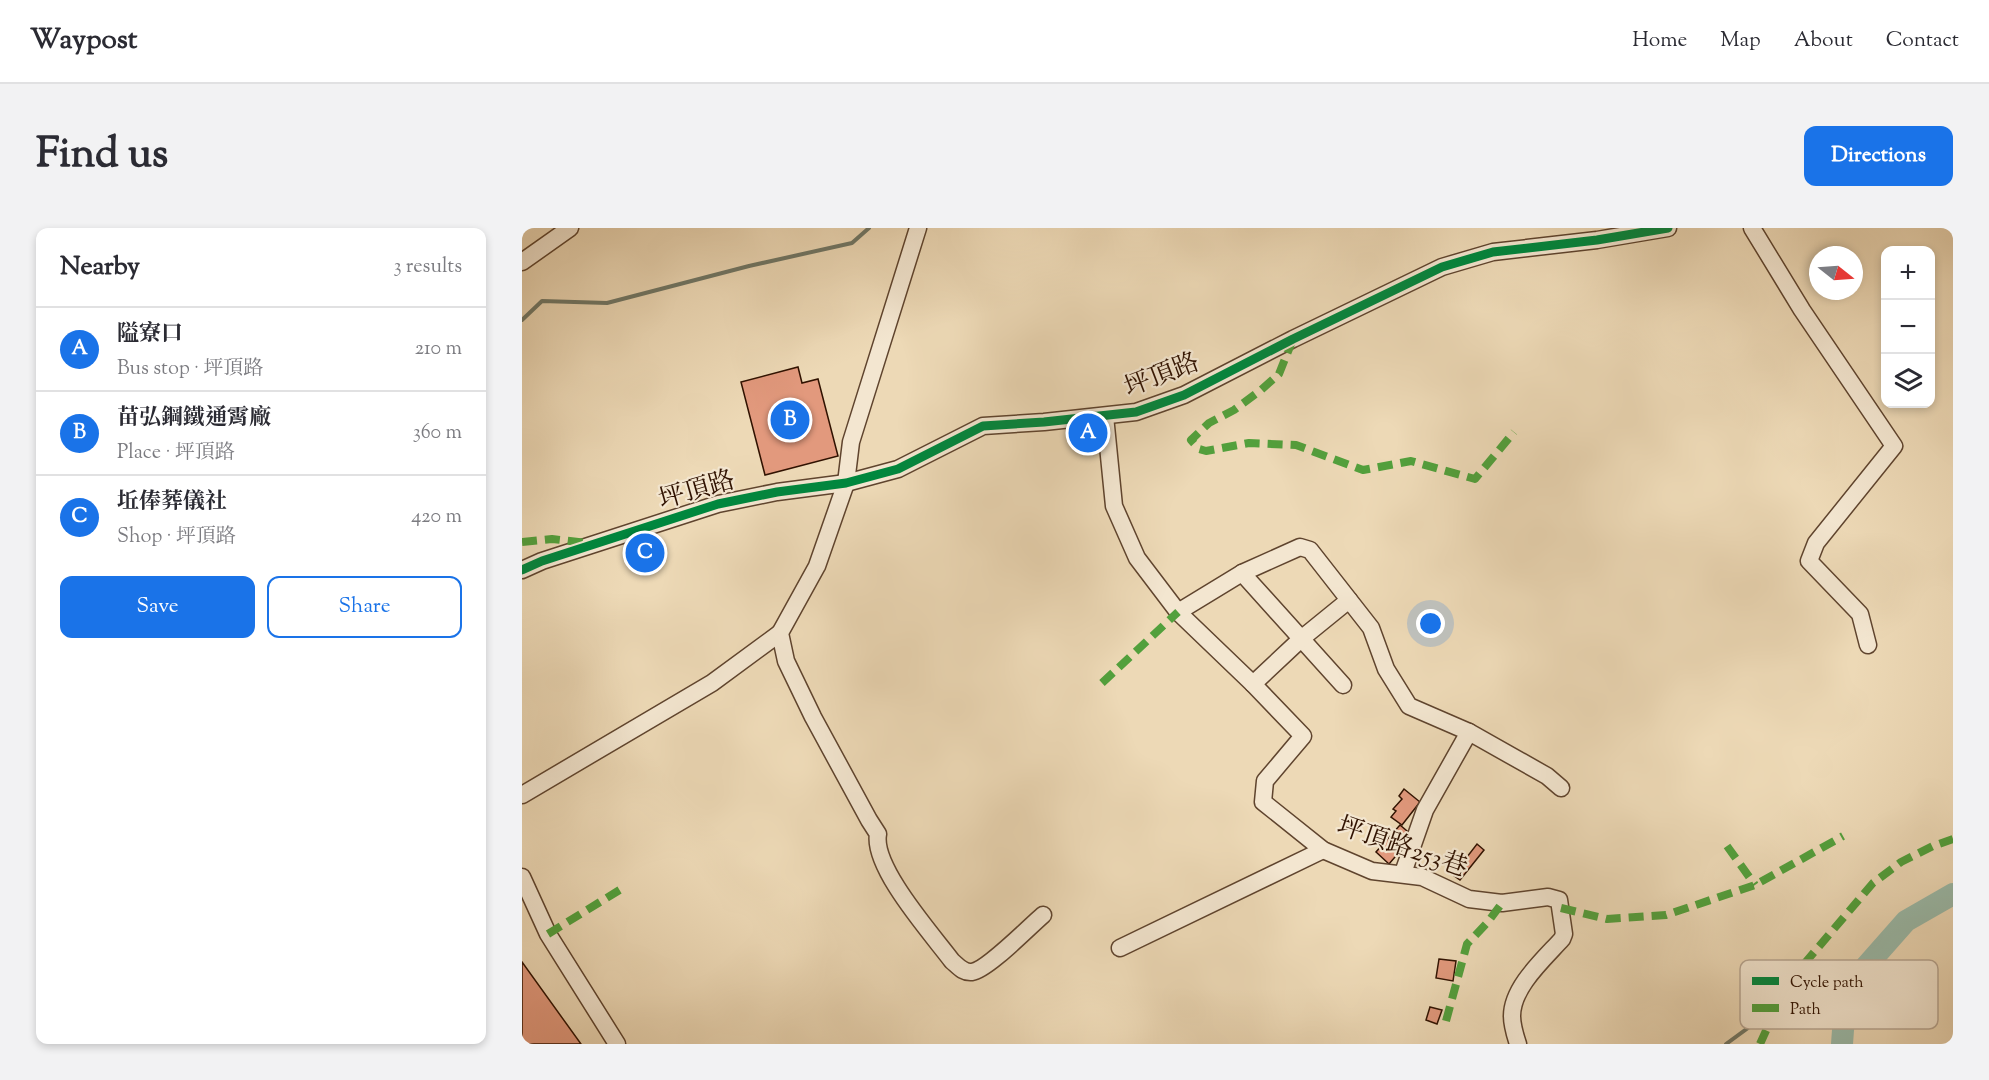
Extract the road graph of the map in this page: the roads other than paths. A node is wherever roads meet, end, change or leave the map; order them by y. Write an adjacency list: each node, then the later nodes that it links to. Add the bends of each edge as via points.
1 (570, 228): 5 (street)
2 (918, 228): 7 (street, via 851,442)
3 (1668, 228): 6 (street, 坪頂路, via 1493,252 1442,267 1184,395 1136,412)
4 (1752, 228): 14 (street, via 1894,446 1815,543 1809,561 1860,614)
5 (522, 262)
6 (1105, 416): 7 (street, 坪頂路, via 983,426 898,469); 11 (street, 坪頂路253巷, via 1114,506 1137,558)
7 (846, 483): 8 (street, 坪頂路, via 718,504); 12 (street, via 817,566)
8 (522, 570)
9 (1242, 573): 10 (street, via 1300,546 1310,550); 11 (street); 13 (street)
10 (1349, 600): 13 (street); 17 (street, via 1371,628 1386,669 1408,706)
11 (1178, 612): 15 (street, 坪頂路253巷)
12 (780, 633): 19 (street, via 712,683); 23 (street, via 786,661 813,717 878,834 879,853 891,879 951,960 964,971 973,972)
13 (1301, 639): 15 (street); 16 (street)
14 (1868, 645)
15 (1253, 684): 20 (street, 坪頂路253巷, via 1303,736 1265,781 1263,802)
16 (1343, 685)
17 (1469, 732): 18 (street); 21 (street, via 1425,810)
18 (1561, 788)
19 (522, 795)
20 (1323, 850): 21 (street, 坪頂路253巷, via 1372,871); 24 (street)
21 (1404, 873): 26 (street, 坪頂路253巷, via 1470,899 1502,903 1548,897 1559,900 1562,939 1533,969 1511,1015)
22 (522, 877): 25 (street, via 548,934)
23 (1043, 915)
24 (1120, 948)
25 (617, 1044)
26 (1518, 1044)

